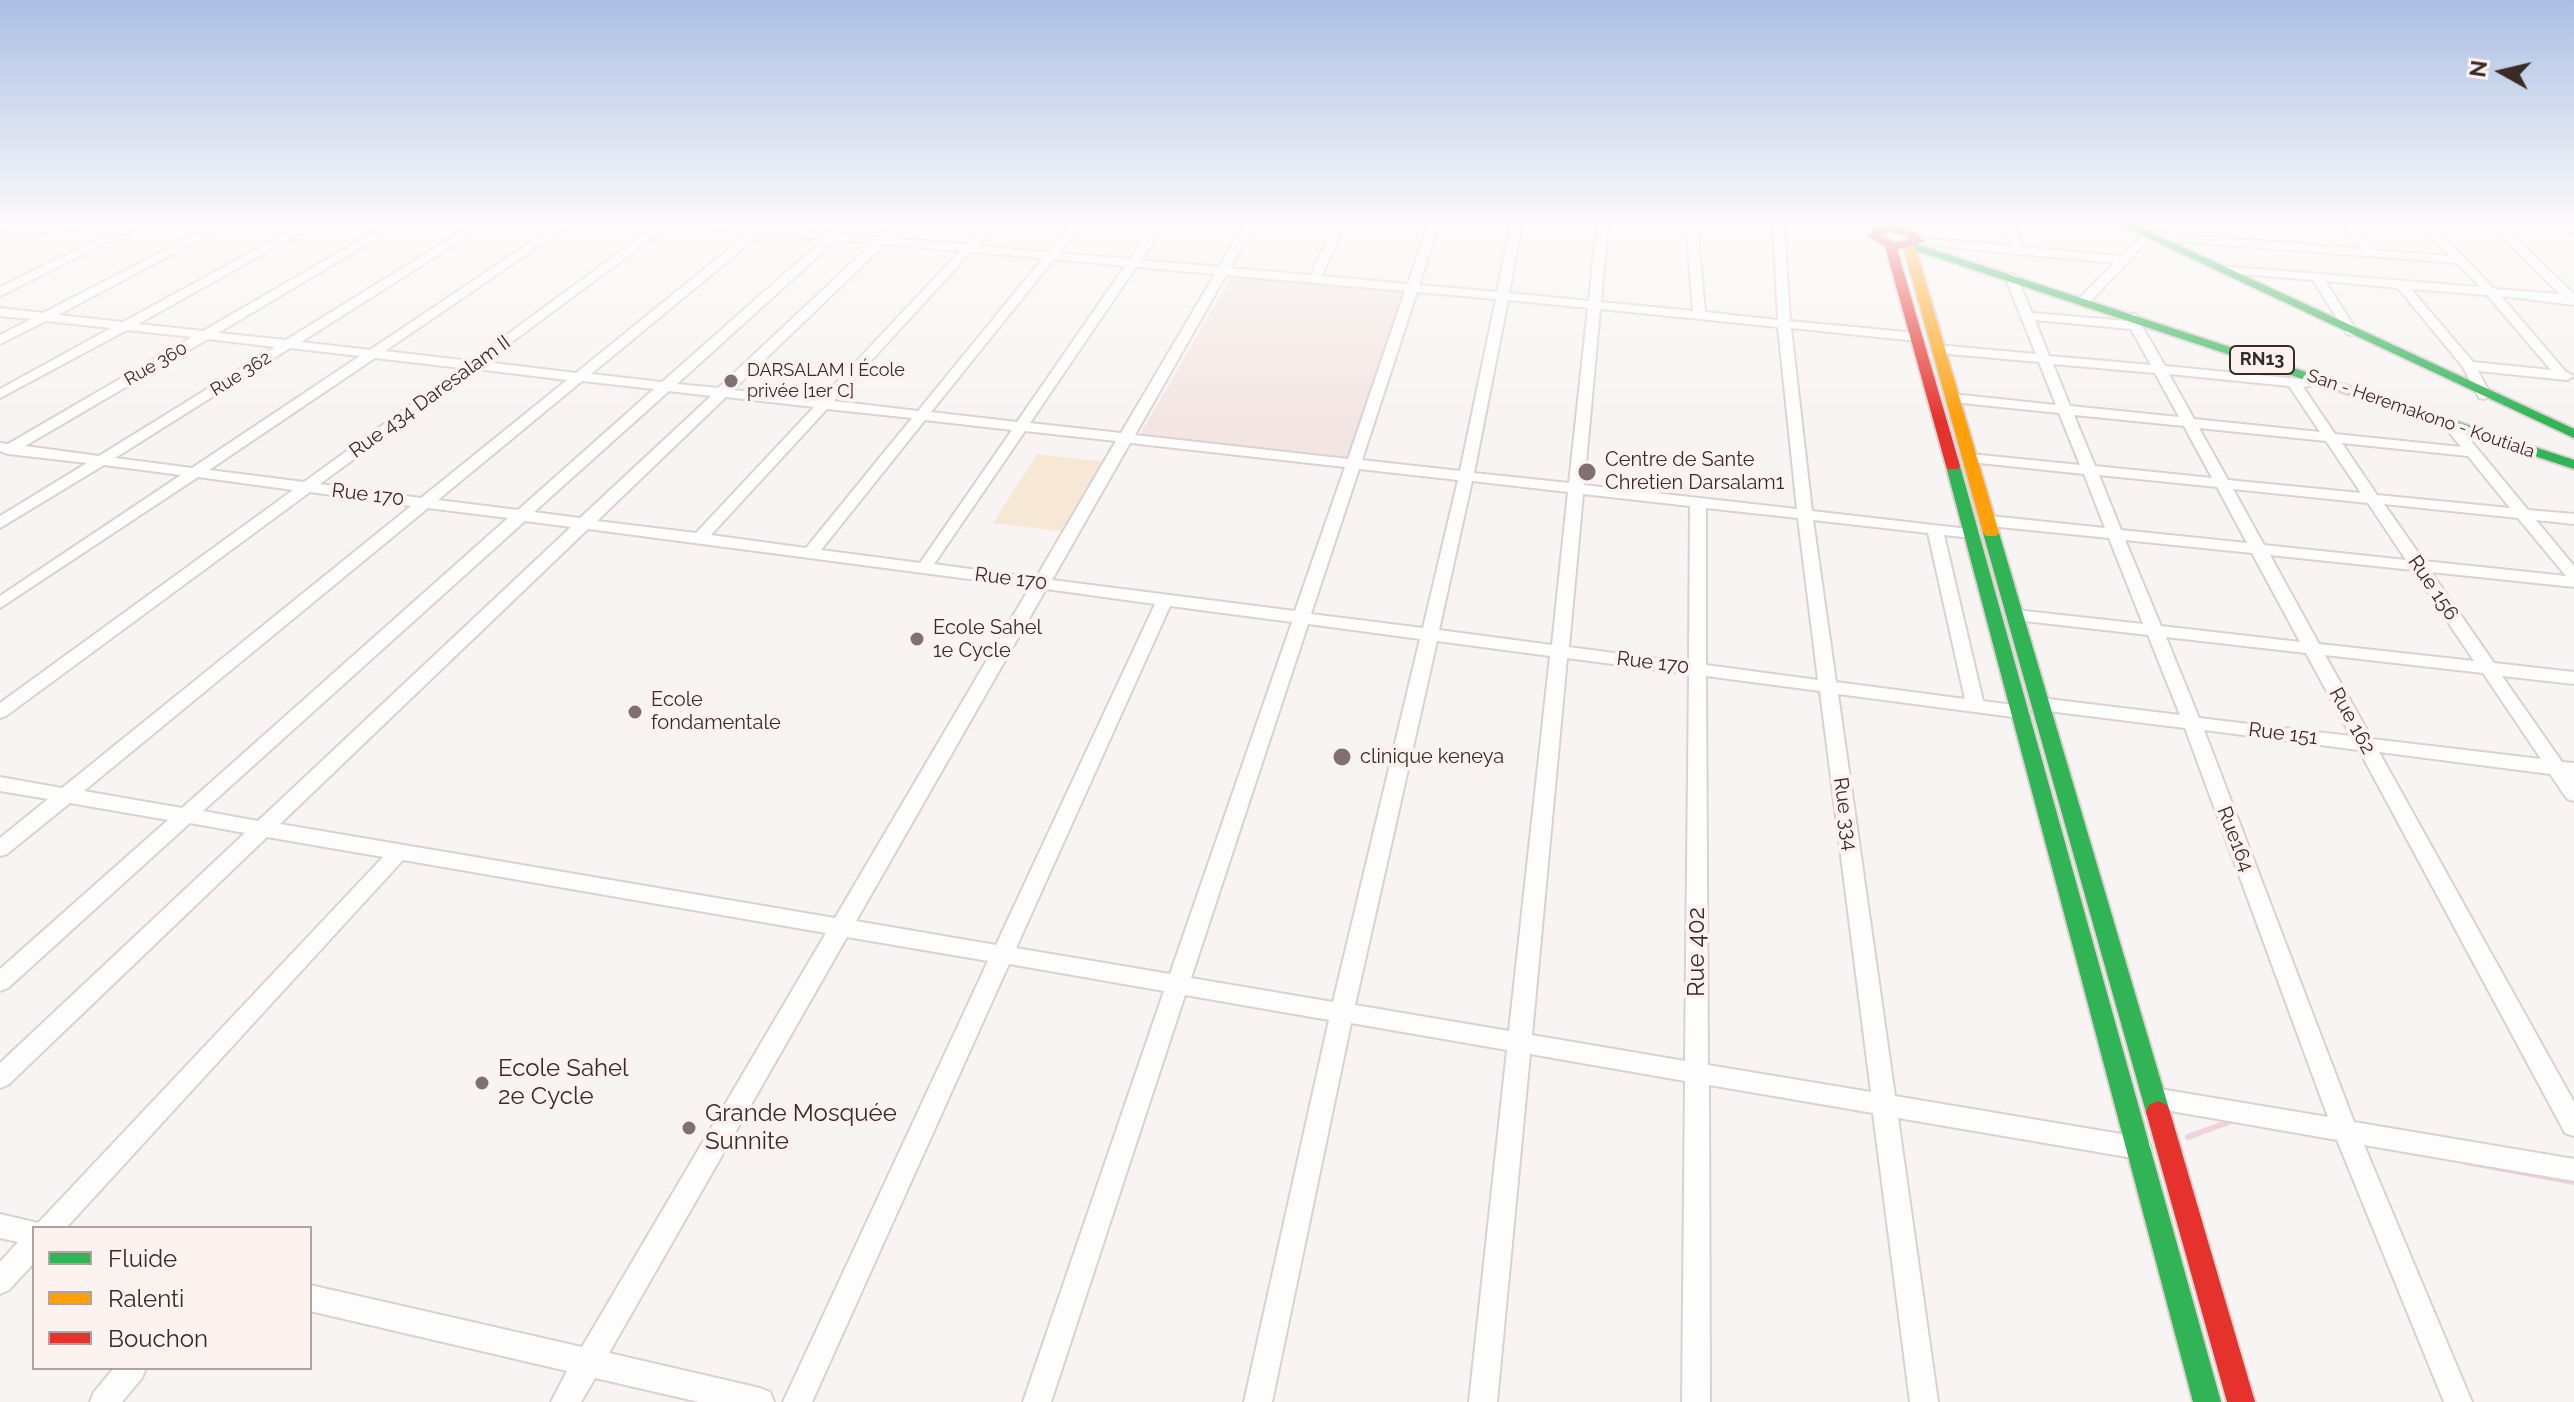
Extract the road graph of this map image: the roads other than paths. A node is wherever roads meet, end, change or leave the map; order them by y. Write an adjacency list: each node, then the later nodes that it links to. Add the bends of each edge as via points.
1 (98, 289): 38 (street)
2 (193, 289): 41 (street)
3 (283, 289): 43 (street, Rue 360)
4 (377, 289): 46 (street, Rue 362)
5 (469, 289): 48 (street)
6 (576, 289): 50 (street, Rue 434 Daresalam II)
7 (686, 289): 54 (street)
8 (774, 289): 56 (street)
9 (832, 289): 58 (street)
10 (931, 289): 62 (street)
11 (1025, 289): 64 (street)
12 (1114, 289): 67 (street)
13 (1212, 289): 70 (street)
14 (1413, 289): 75 (street)
15 (1429, 289): 31 (street)
16 (1503, 289): 31 (street)
17 (1597, 289): 34 (street)
18 (1697, 289): 36 (street)
19 (1782, 289): 40 (street, Rue 334)
20 (1904, 289): 44 (main road)
21 (1913, 289): 47 (main road)
22 (2016, 289): 37 (street, Rue164)
23 (2049, 289): 33 (main road, San - Heremakono - Koutiala / RN13)
24 (2095, 289): 33 (street)
25 (2263, 289): 42 (main road)
26 (2324, 289): 42 (street)
27 (2406, 289): 51 (street)
28 (2452, 289): 30 (street)
29 (2489, 289): 30 (street)
30 (2492, 293): 32 (street); 53 (street)
31 (1502, 296): 34 (street); 79 (street)
32 (2573, 299)
33 (2084, 301): 39 (main road, San - Heremakono - Koutiala / RN13)
34 (1595, 305): 36 (street); 82 (street)
35 (0, 312): 38 (street)
36 (1699, 314): 40 (street)
37 (2027, 316): 39 (street); 49 (street, Rue164)
38 (45, 317): 41 (street); 45 (street)
39 (2134, 321): 52 (street, Rue 162); 57 (main road, San - Heremakono - Koutiala / RN13)
40 (1784, 323): 44 (street); 88 (street, Rue 334)
41 (126, 326): 43 (street); 59 (street)
42 (2351, 331): 60 (main road)
43 (205, 335): 46 (street); 71 (street, Rue 360)
44 (1916, 337): 94 (main road)
45 (0, 340)
46 (290, 344): 48 (street); 74 (street, Rue 362)
47 (1937, 349): 49 (street); 61 (main road)
48 (373, 354): 50 (street); 78 (street)
49 (2044, 359): 52 (street); 63 (street, Rue164)
50 (473, 365): 54 (street); 81 (street, Rue 434 Daresalam II)
51 (2469, 366): 53 (street); 60 (street)
52 (2160, 369): 55 (street); 65 (street, Rue 162)
53 (2568, 376)
54 (579, 377): 56 (street); 84 (street)
55 (2293, 382): 57 (street); 69 (street, Rue 156)
56 (663, 386): 58 (street); 87 (street)
57 (2340, 386): 66 (main road, San - Heremakono - Koutiala / RN13)
58 (722, 393): 62 (street); 92 (street)
59 (0, 394)
60 (2484, 395): 68 (main road)
61 (1952, 398): 63 (street); 73 (main road)
62 (825, 405): 64 (street); 96 (street)
63 (2065, 409): 65 (street); 77 (street, Rue164)
64 (922, 416): 67 (street); 98 (street)
65 (2189, 422): 69 (street); 80 (street, Rue 162)
66 (2448, 422): 72 (street); 76 (main road, San - Heremakono - Koutiala / RN13)
67 (1020, 426): 70 (street); 100 (street)
68 (2574, 434)
69 (2331, 437): 72 (street); 83 (street, Rue 156)
70 (1125, 438): 75 (street); 103 (street)
71 (3, 450): 74 (street, Rue 170)
72 (2472, 452): 86 (street)
73 (1970, 458): 77 (street); 90 (main road)
74 (101, 461): 78 (street, Rue 170); 91 (street, Rue 362)
75 (1354, 464): 79 (street); 107 (street)
76 (2574, 465)
77 (2089, 470): 80 (street); 95 (street, Rue164)
78 (195, 473): 81 (street, Rue 170); 105 (street)
79 (1466, 477): 82 (street); 109 (street)
80 (2222, 483): 83 (street); 97 (street, Rue 162)
81 (306, 487): 84 (street, Rue 170); 118 (street, Rue 434 Daresalam II)
82 (1576, 489): 85 (street); 111 (street)
83 (2372, 498): 86 (street); 99 (street, Rue 156)
84 (424, 503): 87 (street, Rue 170); 125 (street)
85 (1698, 503): 88 (street); 113 (street, Rue 402)
86 (2523, 513): 89 (street); 101 (street)
87 (519, 515): 92 (street, Rue 170); 126 (street)
88 (1805, 515): 93 (street); 115 (street, Rue 334)
89 (2574, 519)
90 (1990, 521): 95 (street); 106 (main road)
91 (0, 523)
92 (585, 524): 96 (street, Rue 170); 127 (street)
93 (1935, 529): 94 (street); 117 (street)
94 (1972, 533): 119 (main road)
95 (2115, 534): 97 (street); 108 (street, Rue164)
96 (699, 539): 98 (street, Rue 170)
97 (2259, 550): 99 (street); 110 (street, Rue 162)
98 (810, 553): 100 (street, Rue 170)
99 (2419, 566): 102 (street); 112 (street, Rue 156)
100 (924, 568): 103 (street, Rue 170)
101 (2574, 576)
102 (2574, 582)
103 (1041, 583): 104 (street, Rue 170); 130 (street)
104 (1165, 599): 107 (street, Rue 170); 131 (street)
105 (0, 603)
106 (2016, 615): 108 (street); 116 (main road)
107 (1301, 618): 109 (street, Rue 170); 133 (street)
108 (2154, 630): 110 (street); 120 (street, Rue164)
109 (1428, 634): 111 (street, Rue 170); 134 (street)
110 (2313, 648): 112 (street); 121 (street, Rue 162)
111 (1559, 651): 113 (street, Rue 170); 135 (street)
112 (2488, 668): 114 (street); 122 (street, Rue 156)
113 (1697, 669): 115 (street, Rue 170); 136 (street, Rue 402)
114 (2574, 678)
115 (1828, 686): 117 (street, Rue 170); 139 (street, Rue 334)
116 (2040, 704): 120 (street, Rue 151); 138 (main road)
117 (1975, 705): 119 (street, Rue 170)
118 (0, 712)
119 (2021, 712): 142 (main road)
120 (2192, 723): 121 (street, Rue 151); 141 (street, Rue164)
121 (2366, 744): 122 (street, Rue 151); 140 (street, Rue 162)
122 (2565, 769): 124 (street, Rue 156)
123 (0, 784): 125 (street)
124 (2574, 794)
125 (65, 795): 126 (street); 128 (street)
126 (186, 816): 127 (street); 132 (street)
127 (264, 829): 129 (street); 137 (street)
128 (0, 849)
129 (399, 852): 130 (street); 145 (street)
130 (841, 927): 131 (street); 150 (street)
131 (1001, 955): 133 (street); 155 (street)
132 (0, 982)
133 (1177, 985): 134 (street); 156 (street)
134 (1342, 1013): 135 (street); 157 (street)
135 (1520, 1043): 136 (street); 158 (street)
136 (1698, 1073): 139 (street); 159 (street, Rue 402)
137 (0, 1078)
138 (2154, 1098): 141 (street); 162 (main road)
139 (1884, 1105): 142 (street); 160 (street, Rue 334)
140 (2574, 1125)
141 (2345, 1129): 143 (street); 163 (street, Rue164)
142 (2139, 1148): 161 (main road)
143 (2574, 1170)
144 (0, 1226): 146 (street)
145 (51, 1226)
146 (32, 1234)
147 (32, 1246): 148 (street)
148 (0, 1281)
149 (312, 1298): 150 (street)
150 (588, 1362): 153 (street); 154 (street)
151 (130, 1370): 152 (street)
152 (104, 1402)
153 (565, 1402)
154 (760, 1402)
155 (797, 1402)
156 (1037, 1402)
157 (1258, 1402)
158 (1483, 1402)
159 (1696, 1402)
160 (1924, 1402)
161 (2207, 1402)
162 (2241, 1402)
163 (2458, 1402)

